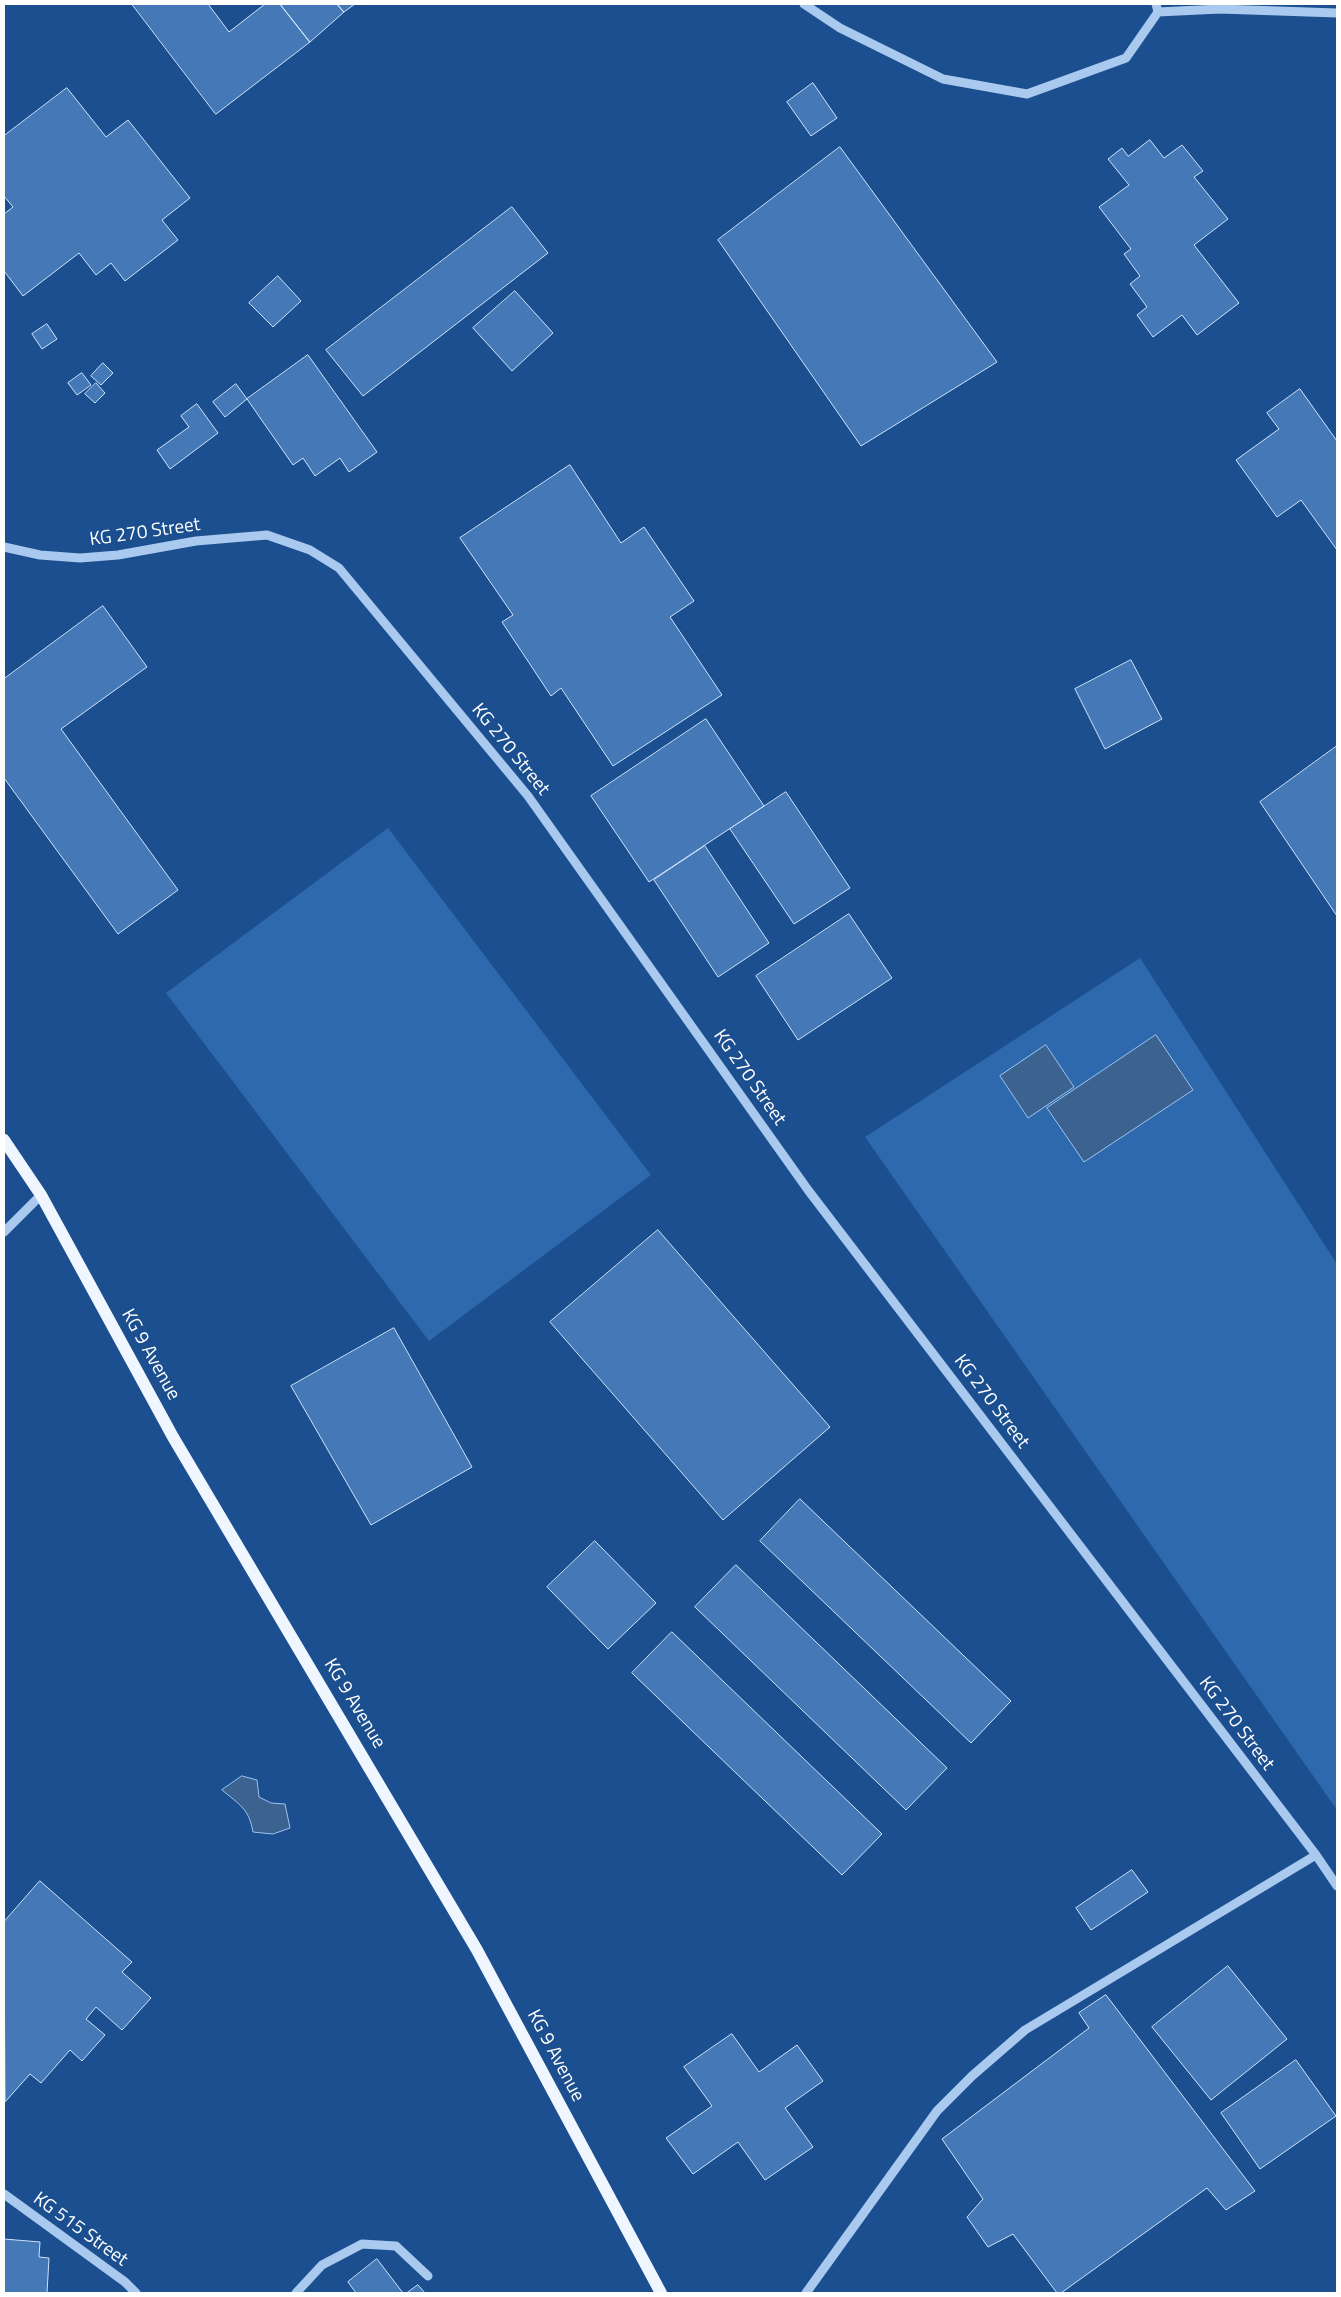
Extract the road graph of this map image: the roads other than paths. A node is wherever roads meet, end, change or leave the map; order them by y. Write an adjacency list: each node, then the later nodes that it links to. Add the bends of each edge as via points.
1 (804, 4): 2 (street, via 840,28 942,79 1027,94 1126,58)
2 (1157, 8): 3 (street)
3 (1337, 13)
4 (4, 547): 8 (street, KG 270 Street, via 80,558 118,555 196,541 267,535 310,550 339,568 528,796 808,1190)
5 (4, 1140): 6 (main road, KG 9 Avenue)
6 (41, 1195): 7 (street); 14 (main road, KG 9 Avenue, via 173,1436 477,1950)
7 (4, 1232)
8 (1316, 1855): 9 (street, KG 270 Street); 15 (street, via 1025,2030 937,2111)
9 (1337, 1886)
10 (4, 2194): 12 (street, KG 515 Street)
11 (428, 2276): 13 (street, via 396,2246 362,2244 322,2265)
12 (136, 2293)
13 (296, 2293)
14 (661, 2293)
15 (806, 2293)

